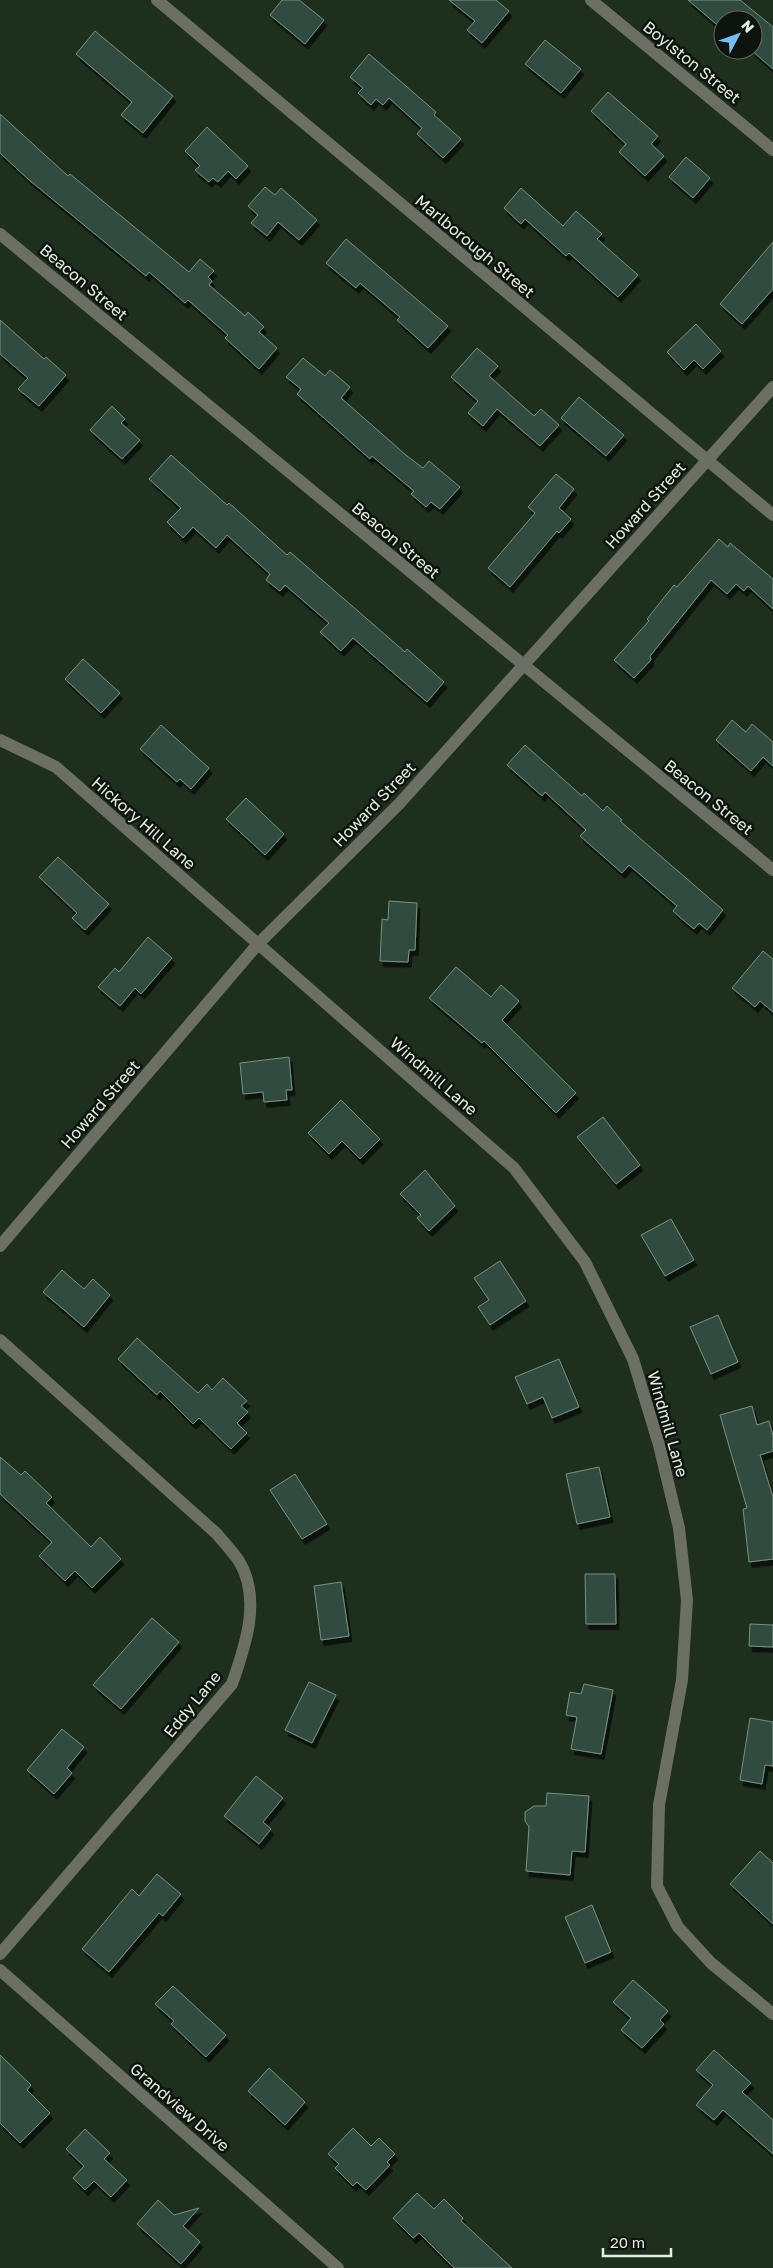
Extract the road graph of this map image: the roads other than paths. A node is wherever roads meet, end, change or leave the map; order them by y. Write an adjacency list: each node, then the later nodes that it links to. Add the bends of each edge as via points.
1 (157, 0): 6 (street, Marlborough Street)
2 (591, 0): 3 (street, Boylston Street)
3 (773, 150)
4 (0, 234): 8 (street, Beacon Street)
5 (773, 387): 6 (street, Howard Street)
6 (706, 461): 7 (street, Marlborough Street); 8 (street, Howard Street)
7 (773, 515)
8 (523, 666): 10 (street, Beacon Street); 11 (street, Howard Street, via 399,804)
9 (0, 740): 11 (street, Hickory Hill Lane, via 56,767)
10 (773, 870)
11 (258, 944): 12 (street, Howard Street); 16 (street, Windmill Lane, via 514,1168 585,1262 633,1359 659,1445 679,1528 687,1600 682,1680 659,1805 657,1886 678,1927 711,1963)
12 (0, 1246)
13 (0, 1340): 14 (street, Eddy Lane, via 217,1534 240,1562 250,1594 248,1638 232,1684)
14 (0, 1954)
15 (0, 1970): 17 (street, Grandview Drive)
16 (773, 2014)
17 (338, 2268)

